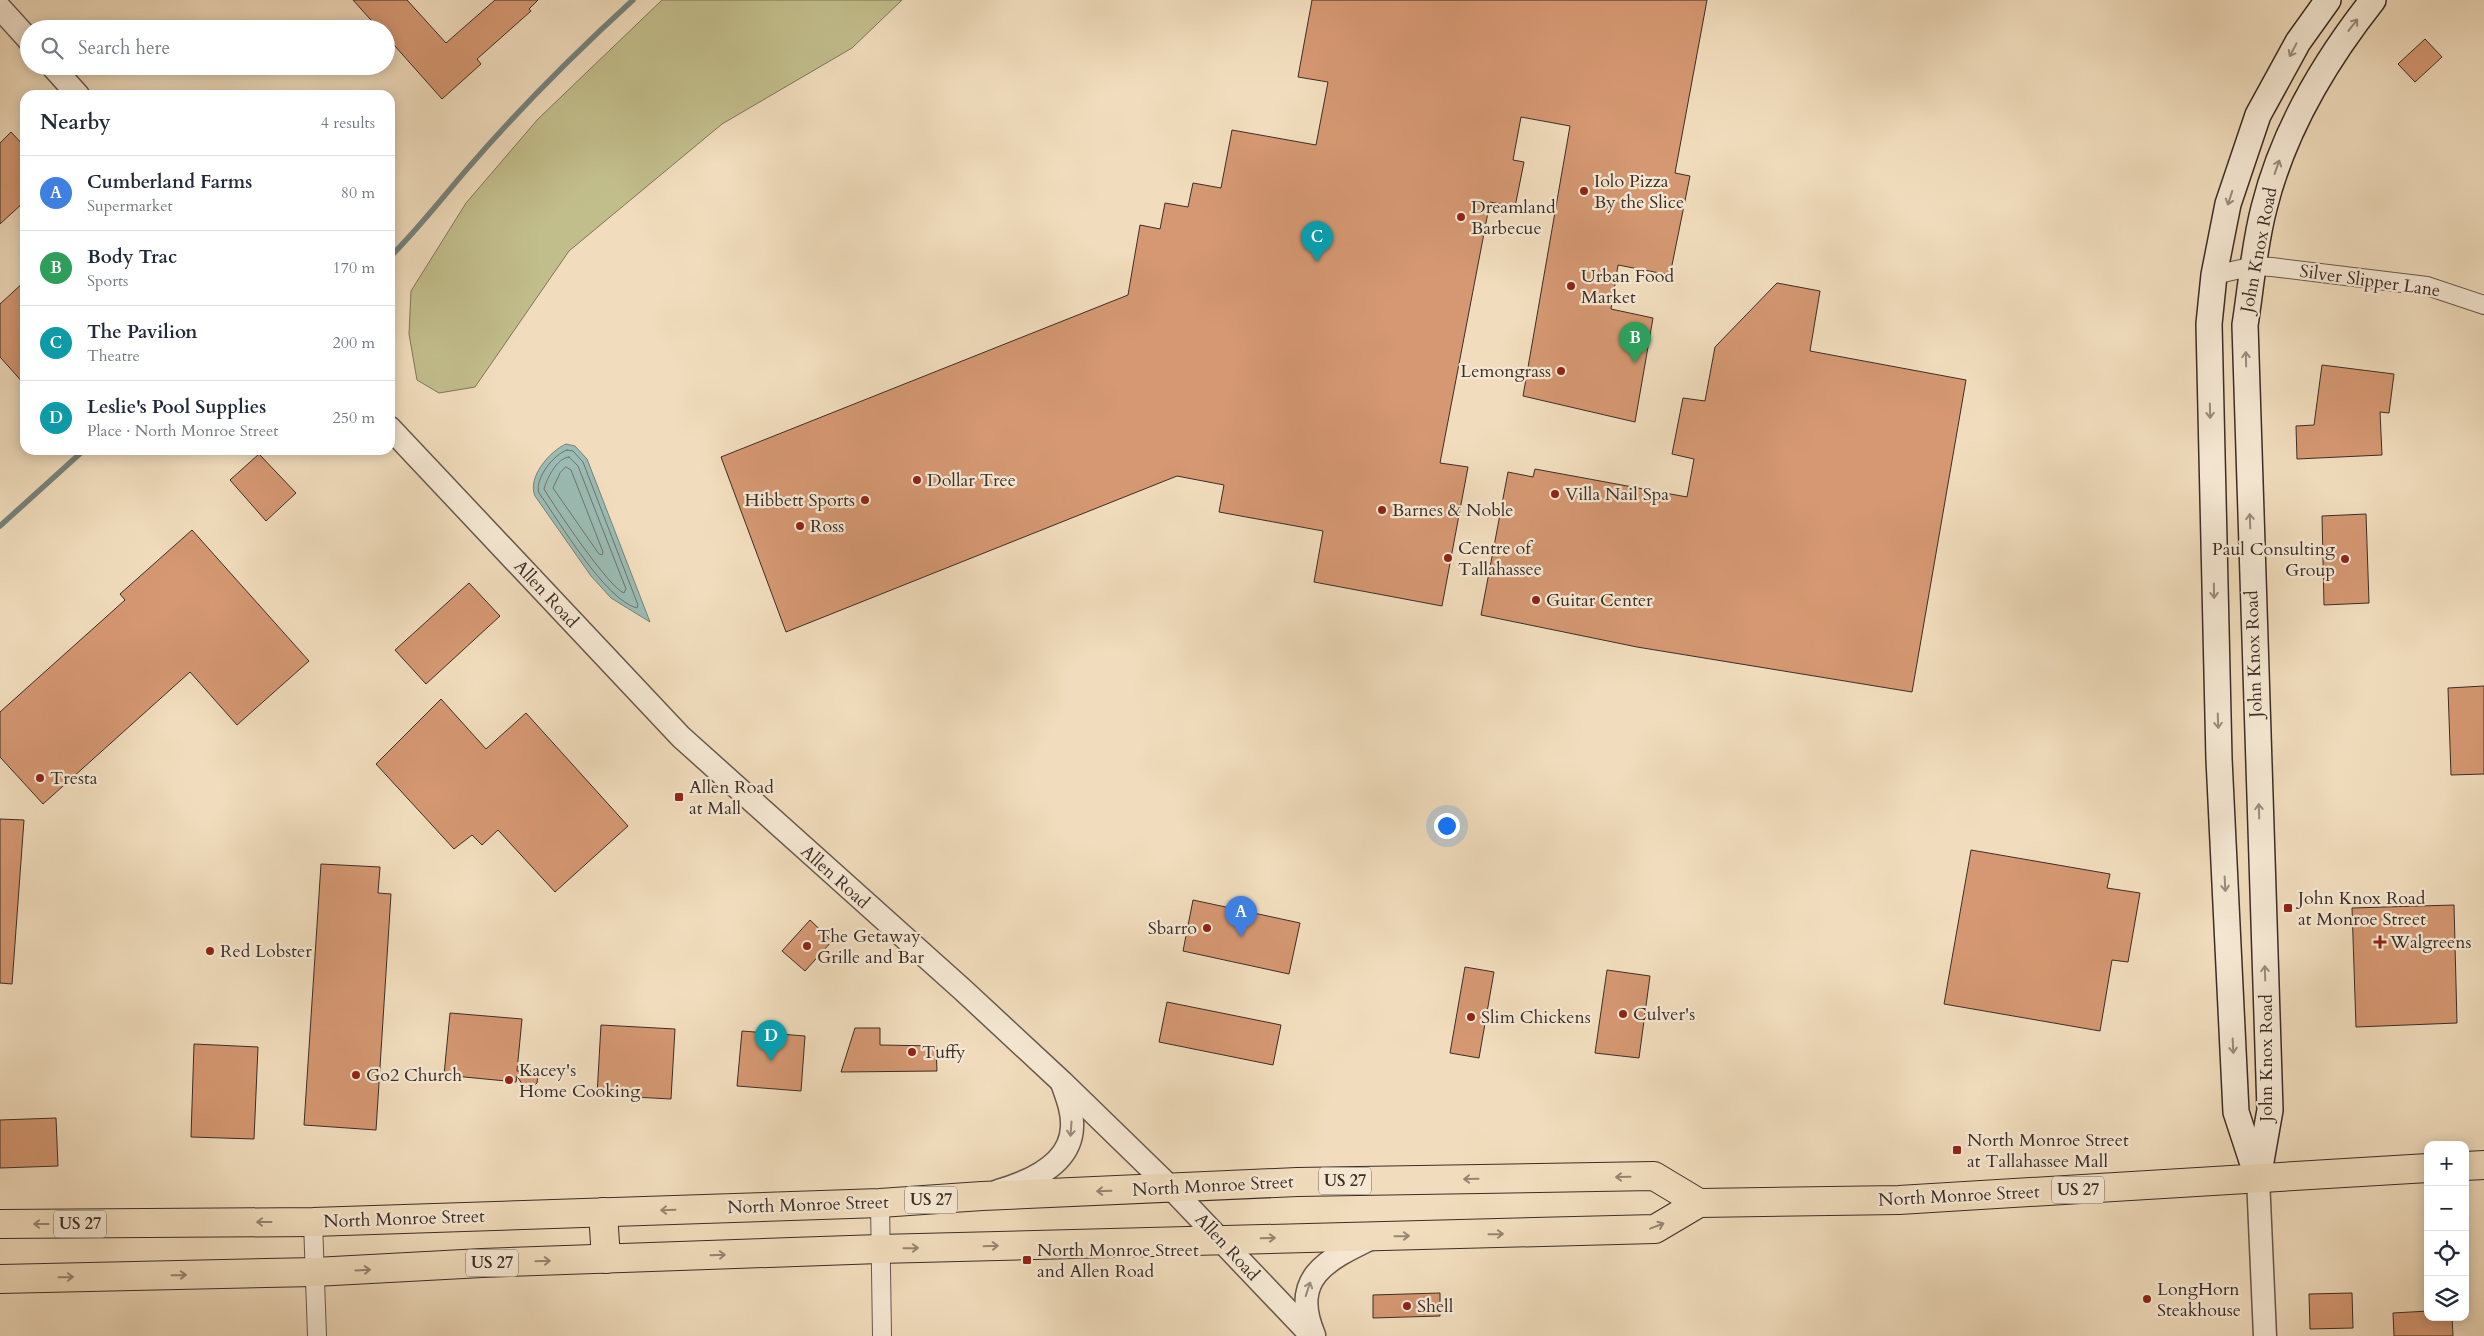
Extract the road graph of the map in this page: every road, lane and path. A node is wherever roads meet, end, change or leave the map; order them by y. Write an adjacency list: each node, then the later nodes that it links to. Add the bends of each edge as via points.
1 (2328, 0): 7 (main road, John Knox Road, one-way to 7, via 2298,42 2258,115 2228,204)
2 (2373, 0): 8 (main road, John Knox Road, one-way to 2, via 2264,209 2278,163 2307,96 2346,34)
3 (0, 8): 4 (street)
4 (20, 30)
5 (60, 75): 6 (street)
6 (74, 90)
7 (2216, 263): 8 (street, Silver Slipper Lane); 15 (main road, John Knox Road, one-way to 15, via 2209,324 2209,368 2219,759 2236,1112)
8 (2254, 266): 9 (street, Silver Slipper Lane, via 2427,286); 15 (main road, John Knox Road, one-way to 8, via 2270,1110 2245,334)
9 (2484, 305)
10 (395, 433): 11 (street, Allen Road, via 681,737)
11 (1062, 1082): 16 (street, Allen Road); 17 (street, one-way to 17, via 1070,1107 1072,1128 1063,1154 1036,1176)
12 (2484, 1165): 13 (main road)
13 (2469, 1166)
14 (2424, 1168): 15 (main road, North Monroe Street / US 27)
15 (2258, 1178): 19 (main road, North Monroe Street / US 27, via 1899,1200); 32 (street)
16 (1170, 1187): 17 (main road, North Monroe Street / US 27, one-way to 17); 19 (main road, North Monroe Street / US 27, one-way to 16, via 1654,1176); 24 (street, Allen Road)
17 (982, 1196): 18 (main road, North Monroe Street / US 27)
18 (880, 1203): 20 (main road, North Monroe Street / US 27, one-way to 20); 25 (street)
19 (1699, 1203): 23 (main road, North Monroe Street / US 27, one-way to 19, via 1655,1229)
20 (603, 1212): 21 (main road, North Monroe Street / US 27); 26 (main road)
21 (313, 1222): 22 (main road, North Monroe Street / US 27, one-way to 22); 27 (street)
22 (0, 1224)
23 (1375, 1236): 24 (main road, North Monroe Street / US 27, one-way to 23); 31 (street, one-way to 23, via 1305,1308 1310,1283 1326,1263)
24 (1219, 1238): 25 (main road, North Monroe Street / US 27, one-way to 24); 31 (street, Allen Road)
25 (879, 1249): 26 (main road, North Monroe Street / US 27, one-way to 25); 30 (street)
26 (606, 1259): 27 (main road, North Monroe Street / US 27, one-way to 26)
27 (315, 1272): 28 (main road, North Monroe Street / US 27, one-way to 27); 29 (street)
28 (0, 1278)
29 (317, 1336)
30 (882, 1336)
31 (1313, 1336)
32 (2265, 1336)

